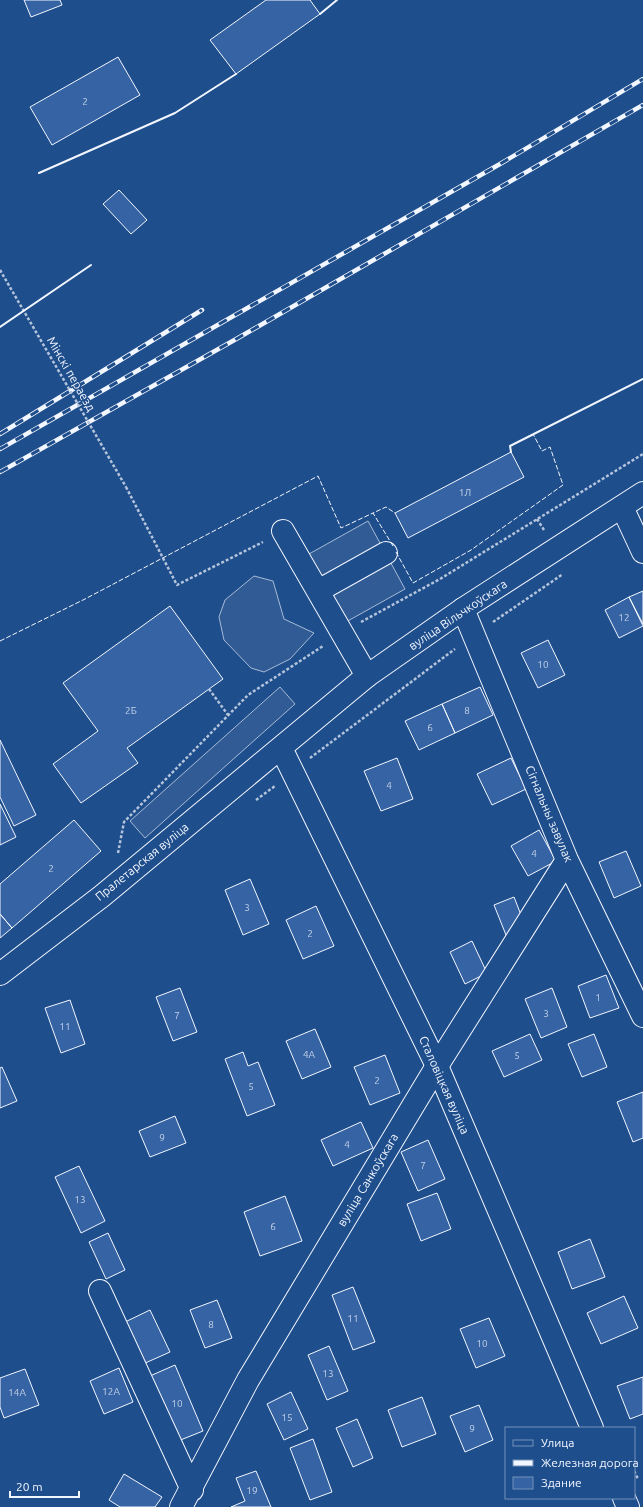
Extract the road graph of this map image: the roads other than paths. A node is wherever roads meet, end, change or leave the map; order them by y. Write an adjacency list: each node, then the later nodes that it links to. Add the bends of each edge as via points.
1 (643, 493): 2 (main road, вуліца Вільчкоўскага)
2 (622, 507): 4 (main road); 7 (main road, вуліца Вільчкоўскага)
3 (283, 531): 6 (main road)
4 (643, 552)
5 (386, 553): 6 (main road)
6 (318, 591): 8 (main road)
7 (463, 610): 8 (main road, вуліца Вільчкоўскага); 10 (main road, Сігнальны завулак)
8 (367, 676): 9 (main road, вуліца Вільчкоўскага)
9 (281, 748): 11 (main road, Пралетарская вуліца, via 102,896); 13 (main road, Сталовіцкая вуліца)
10 (567, 860): 12 (main road, Сігнальны завулак); 13 (main road, вуліца Санкоўскага)
11 (0, 974)
12 (643, 1016)
13 (437, 1066): 15 (main road, Сталовіцкая вуліца); 16 (main road, вуліца Санкоўскага, via 248,1380)
14 (100, 1292): 16 (main road)
15 (592, 1427)
16 (186, 1498)

